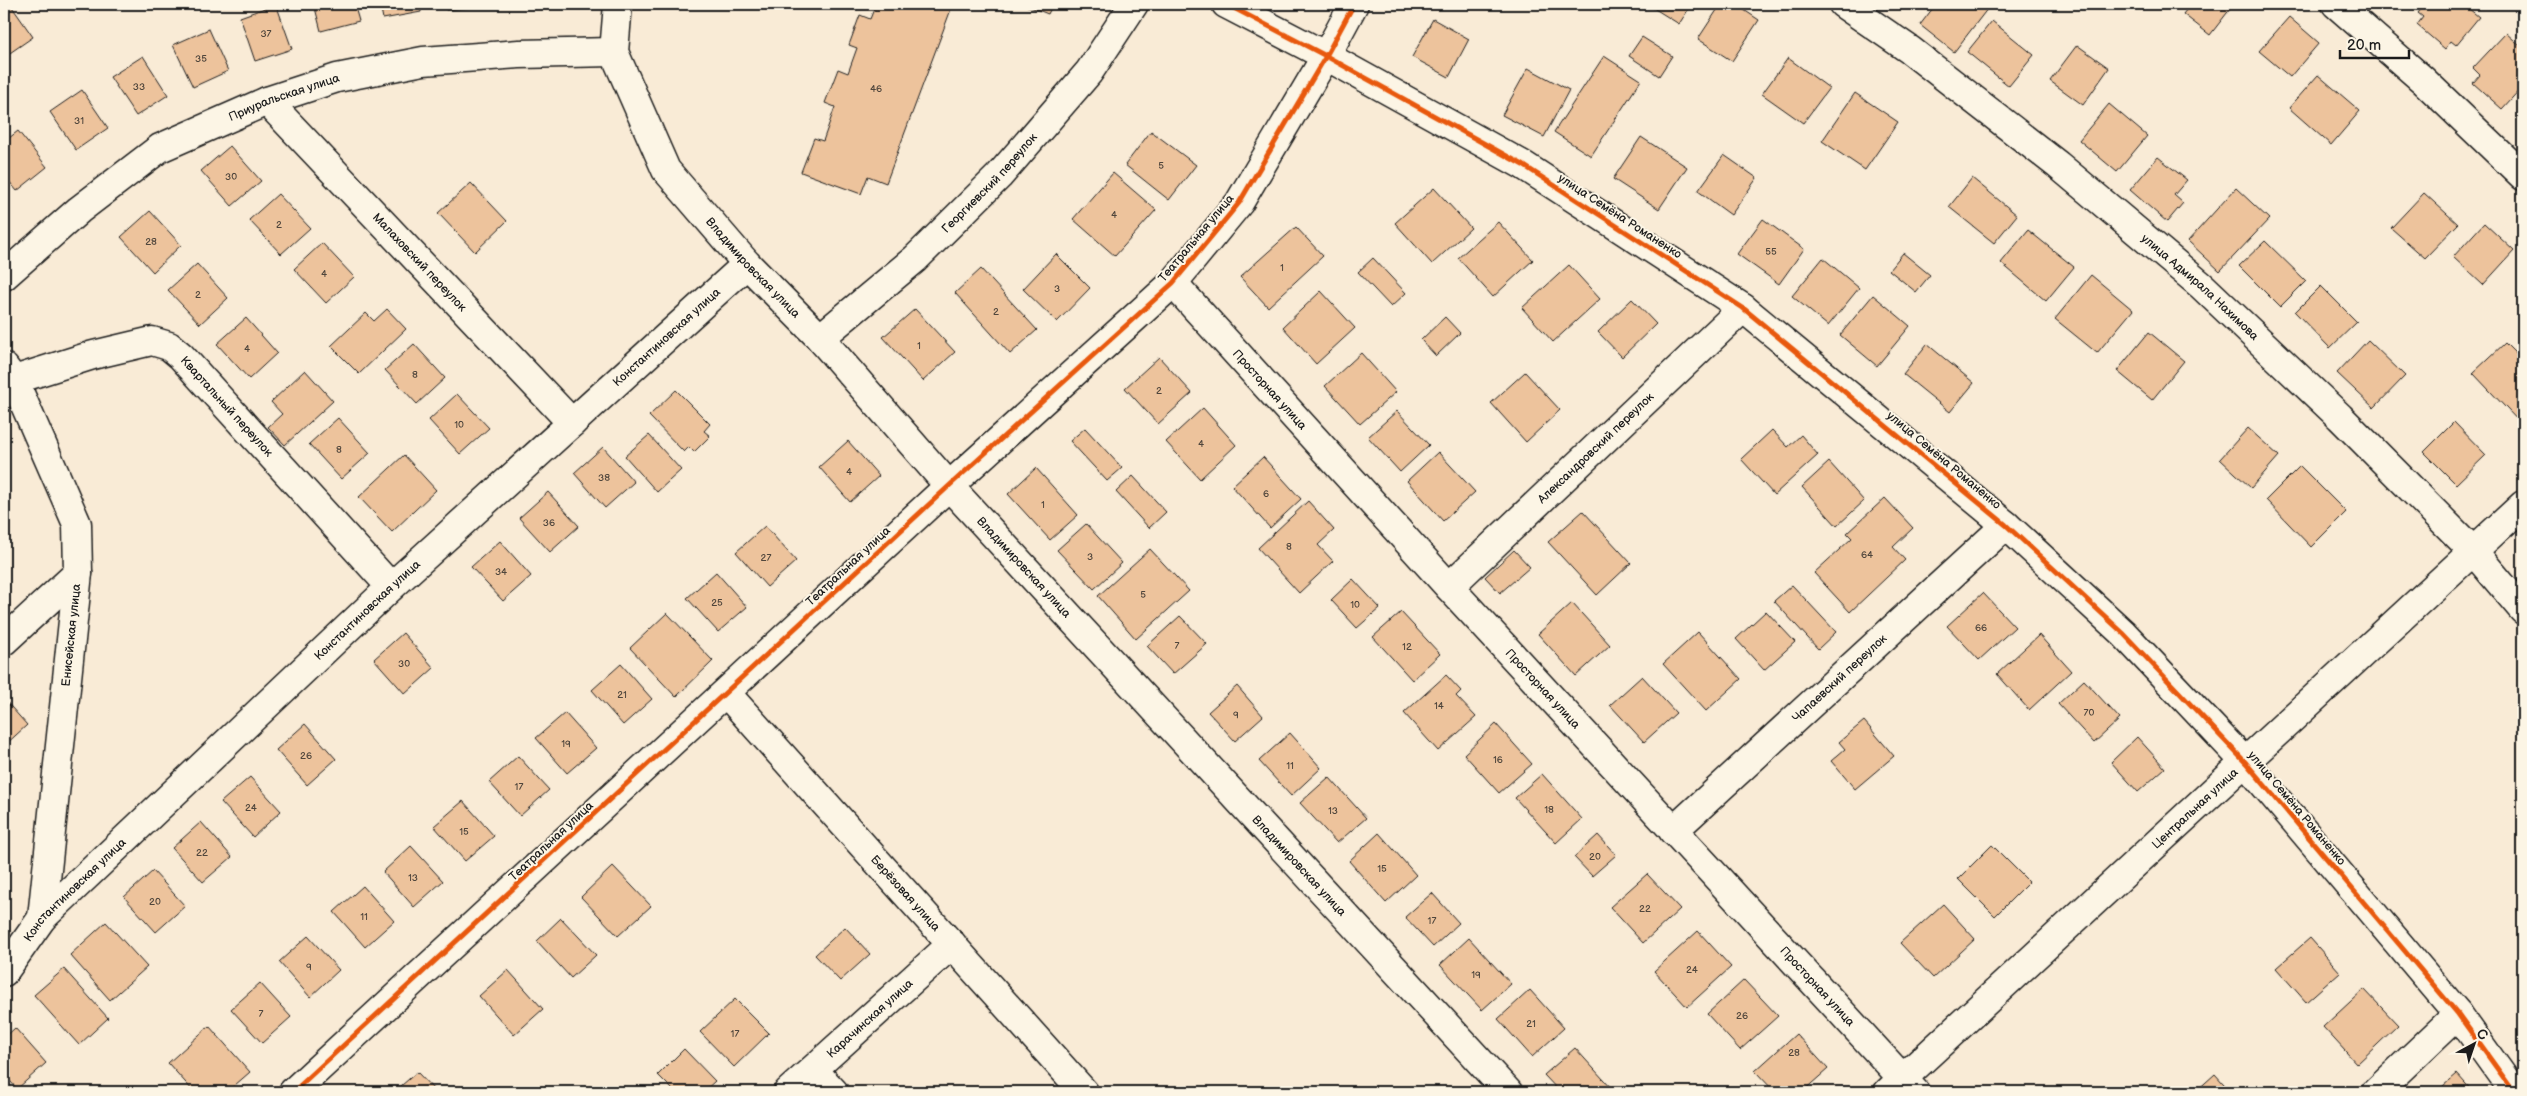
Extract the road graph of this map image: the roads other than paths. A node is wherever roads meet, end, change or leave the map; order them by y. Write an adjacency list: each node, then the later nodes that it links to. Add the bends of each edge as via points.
1 (618, 4): 7 (street, Владимировская улица)
2 (1134, 4): 15 (street, Георгиевский переулок, via 1089,72 999,176 915,259)
3 (1226, 4): 8 (street, улица Семёна Романенко)
4 (1354, 4): 8 (street, Театральная улица)
5 (1843, 4): 21 (street, улица Адмирала Нахимова, via 1910,50 2058,165 2202,286)
6 (2336, 4): 10 (street)
7 (614, 52): 9 (street, Приуральская улица, via 423,61 337,78); 11 (street, Владимировская улица, via 666,170)
8 (1326, 56): 13 (street, Театральная улица, via 1239,203); 14 (street, улица Семёна Романенко, via 1523,165)
9 (268, 101): 12 (street, Приуральская улица, via 160,148 79,210); 17 (street, Малаховский переулок)
10 (2523, 176)
11 (747, 264): 15 (street, Владимировская улица); 17 (street, Константиновская улица)
12 (4, 276)
13 (1173, 283): 18 (street, Театральная улица); 24 (street, Просторная улица)
14 (1743, 308): 20 (street, улица Семёна Романенко); 24 (street, Александровский переулок)
15 (820, 338): 18 (street, Владимировская улица)
16 (9, 374): 22 (street, Енисейская улица, via 77,524); 23 (street, Квартальный переулок, via 152,342 169,346 287,470)
17 (572, 423): 23 (street, Константиновская улица)
18 (949, 486): 27 (street, Театральная улица); 40 (street, Владимировская улица)
19 (2523, 505): 21 (street, Центральная улица)
20 (2006, 525): 28 (street, улица Семёна Романенко, via 2123,632); 29 (street, Чапаевский переулок)
21 (2473, 550): 25 (street, улица Адмирала Нахимова); 28 (street, Центральная улица)
22 (78, 574): 26 (street); 30 (street, Енисейская улица)
23 (391, 587): 30 (street, Константиновская улица)
24 (1449, 587): 29 (street, Просторная улица)
25 (2523, 610)
26 (4, 641)
27 (726, 693): 31 (street, Берёзовая улица); 36 (street, Театральная улица)
28 (2246, 763): 33 (street, улица Семёна Романенко); 35 (street, Центральная улица)
29 (1673, 831): 35 (street, Просторная улица)
30 (42, 918): 32 (street, Константиновская улица)
31 (952, 944): 34 (street, Карачинская улица); 39 (street, Берёзовая улица)
32 (4, 972)
33 (2458, 1014): 41 (street); 42 (street, улица Семёна Романенко)
34 (813, 1070): 37 (street, Карачинская улица); 38 (street)
35 (1902, 1088)
36 (293, 1092)
37 (788, 1092)
38 (834, 1092)
39 (1084, 1092)
40 (1508, 1092)
41 (2376, 1092)
42 (2514, 1092)

